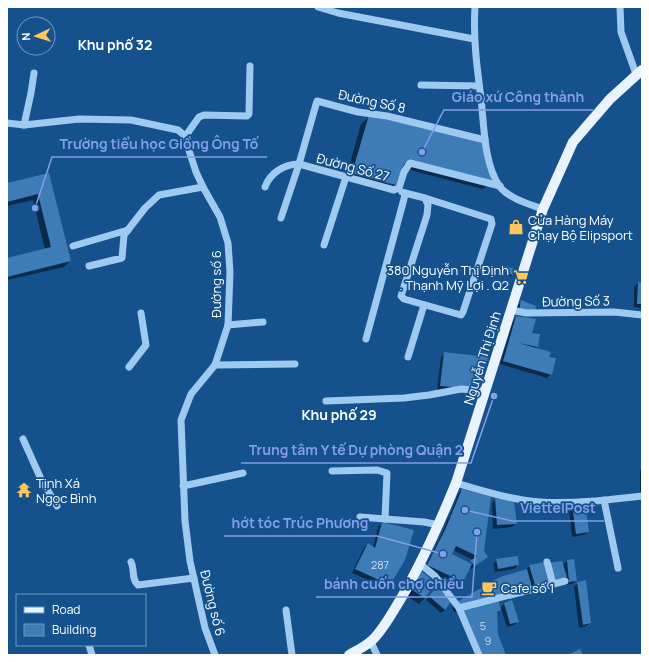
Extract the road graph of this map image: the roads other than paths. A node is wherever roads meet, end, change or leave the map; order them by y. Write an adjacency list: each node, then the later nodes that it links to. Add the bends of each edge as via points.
1 (318, 7): 4 (street)
2 (475, 7): 4 (street)
3 (620, 7): 6 (street, via 621,32)
4 (474, 38): 9 (street)
5 (250, 66): 12 (street, via 249,114 204,114)
6 (639, 72): 22 (main road, Nguyễn Thị Định, via 610,99 573,142)
7 (34, 73): 11 (street)
8 (421, 85): 9 (street)
9 (479, 86): 13 (street)
10 (7, 123): 11 (street)
11 (24, 125): 12 (street, via 80,119 131,120 178,130)
12 (184, 135): 17 (street, Đường số 6)
13 (485, 140): 14 (street, Đường Số 8, via 316,101); 16 (street, via 489,161)
14 (299, 164): 15 (street, Đường Số 27); 18 (street, via 278,170 270,176); 23 (street)
15 (346, 177): 19 (street, Đường Số 27); 25 (street)
16 (500, 186): 19 (street, Đường Số 27, via 410,163 404,172 402,184); 22 (street, via 506,193)
17 (203, 187): 24 (street, via 159,195); 33 (street, Đường số 6, via 220,217 228,243)
18 (265, 187)
19 (397, 189): 20 (street)
20 (405, 193): 21 (street); 34 (street)
21 (425, 198): 28 (street, via 428,205 427,215 402,296 404,299); 28 (street, via 491,219 492,224 461,315)
22 (543, 209): 29 (main road, Nguyễn Thị Định)
23 (281, 218)
24 (128, 230): 26 (street); 27 (street, via 124,235 122,258)
25 (324, 245)
26 (73, 246)
27 (89, 266)
28 (424, 305): 35 (street)
29 (511, 310): 31 (street, Đường Số 3, via 526,313 614,312); 39 (main road, Nguyễn Thị Định)
30 (141, 313): 38 (street, via 146,345)
31 (642, 315)
32 (263, 322): 33 (street)
33 (228, 325): 37 (street, Đường số 6)
34 (366, 339)
35 (408, 357)
36 (295, 364): 37 (street)
37 (215, 365): 45 (street, Đường số 6, via 191,394 181,420)
38 (129, 367)
39 (485, 391): 40 (street, via 461,389 404,398); 44 (main road, Nguyễn Thị Định)
40 (326, 401)
41 (23, 438): 48 (street, via 41,479)
42 (332, 470): 50 (street, via 382,470 387,473)
43 (243, 473): 45 (street)
44 (456, 483): 47 (street, via 493,494 539,502); 51 (main road, Nguyễn Thị Định)
45 (183, 486): 56 (street, Đường số 6, via 184,521)
46 (642, 496): 47 (street)
47 (604, 500): 55 (street)
48 (57, 506)
49 (360, 517): 50 (street)
50 (386, 519): 51 (street, via 424,522)
51 (438, 526): 54 (main road, Nguyễn Thị Định)
52 (131, 562): 56 (street, via 133,579 138,586)
53 (547, 562): 58 (street)
54 (420, 564): 59 (street, via 435,576); 61 (main road, Nguyễn Thị Định, via 390,616)
55 (618, 568)
56 (194, 578): 62 (street, Đường số 6)
57 (566, 581): 58 (street)
58 (553, 584): 59 (street)
59 (459, 608): 66 (street)
60 (286, 610): 63 (street)
61 (371, 642): 64 (main road, Nguyễn Thị Định); 65 (street)
62 (214, 655)
63 (292, 655)
64 (349, 655)
65 (377, 655)
66 (479, 655)

